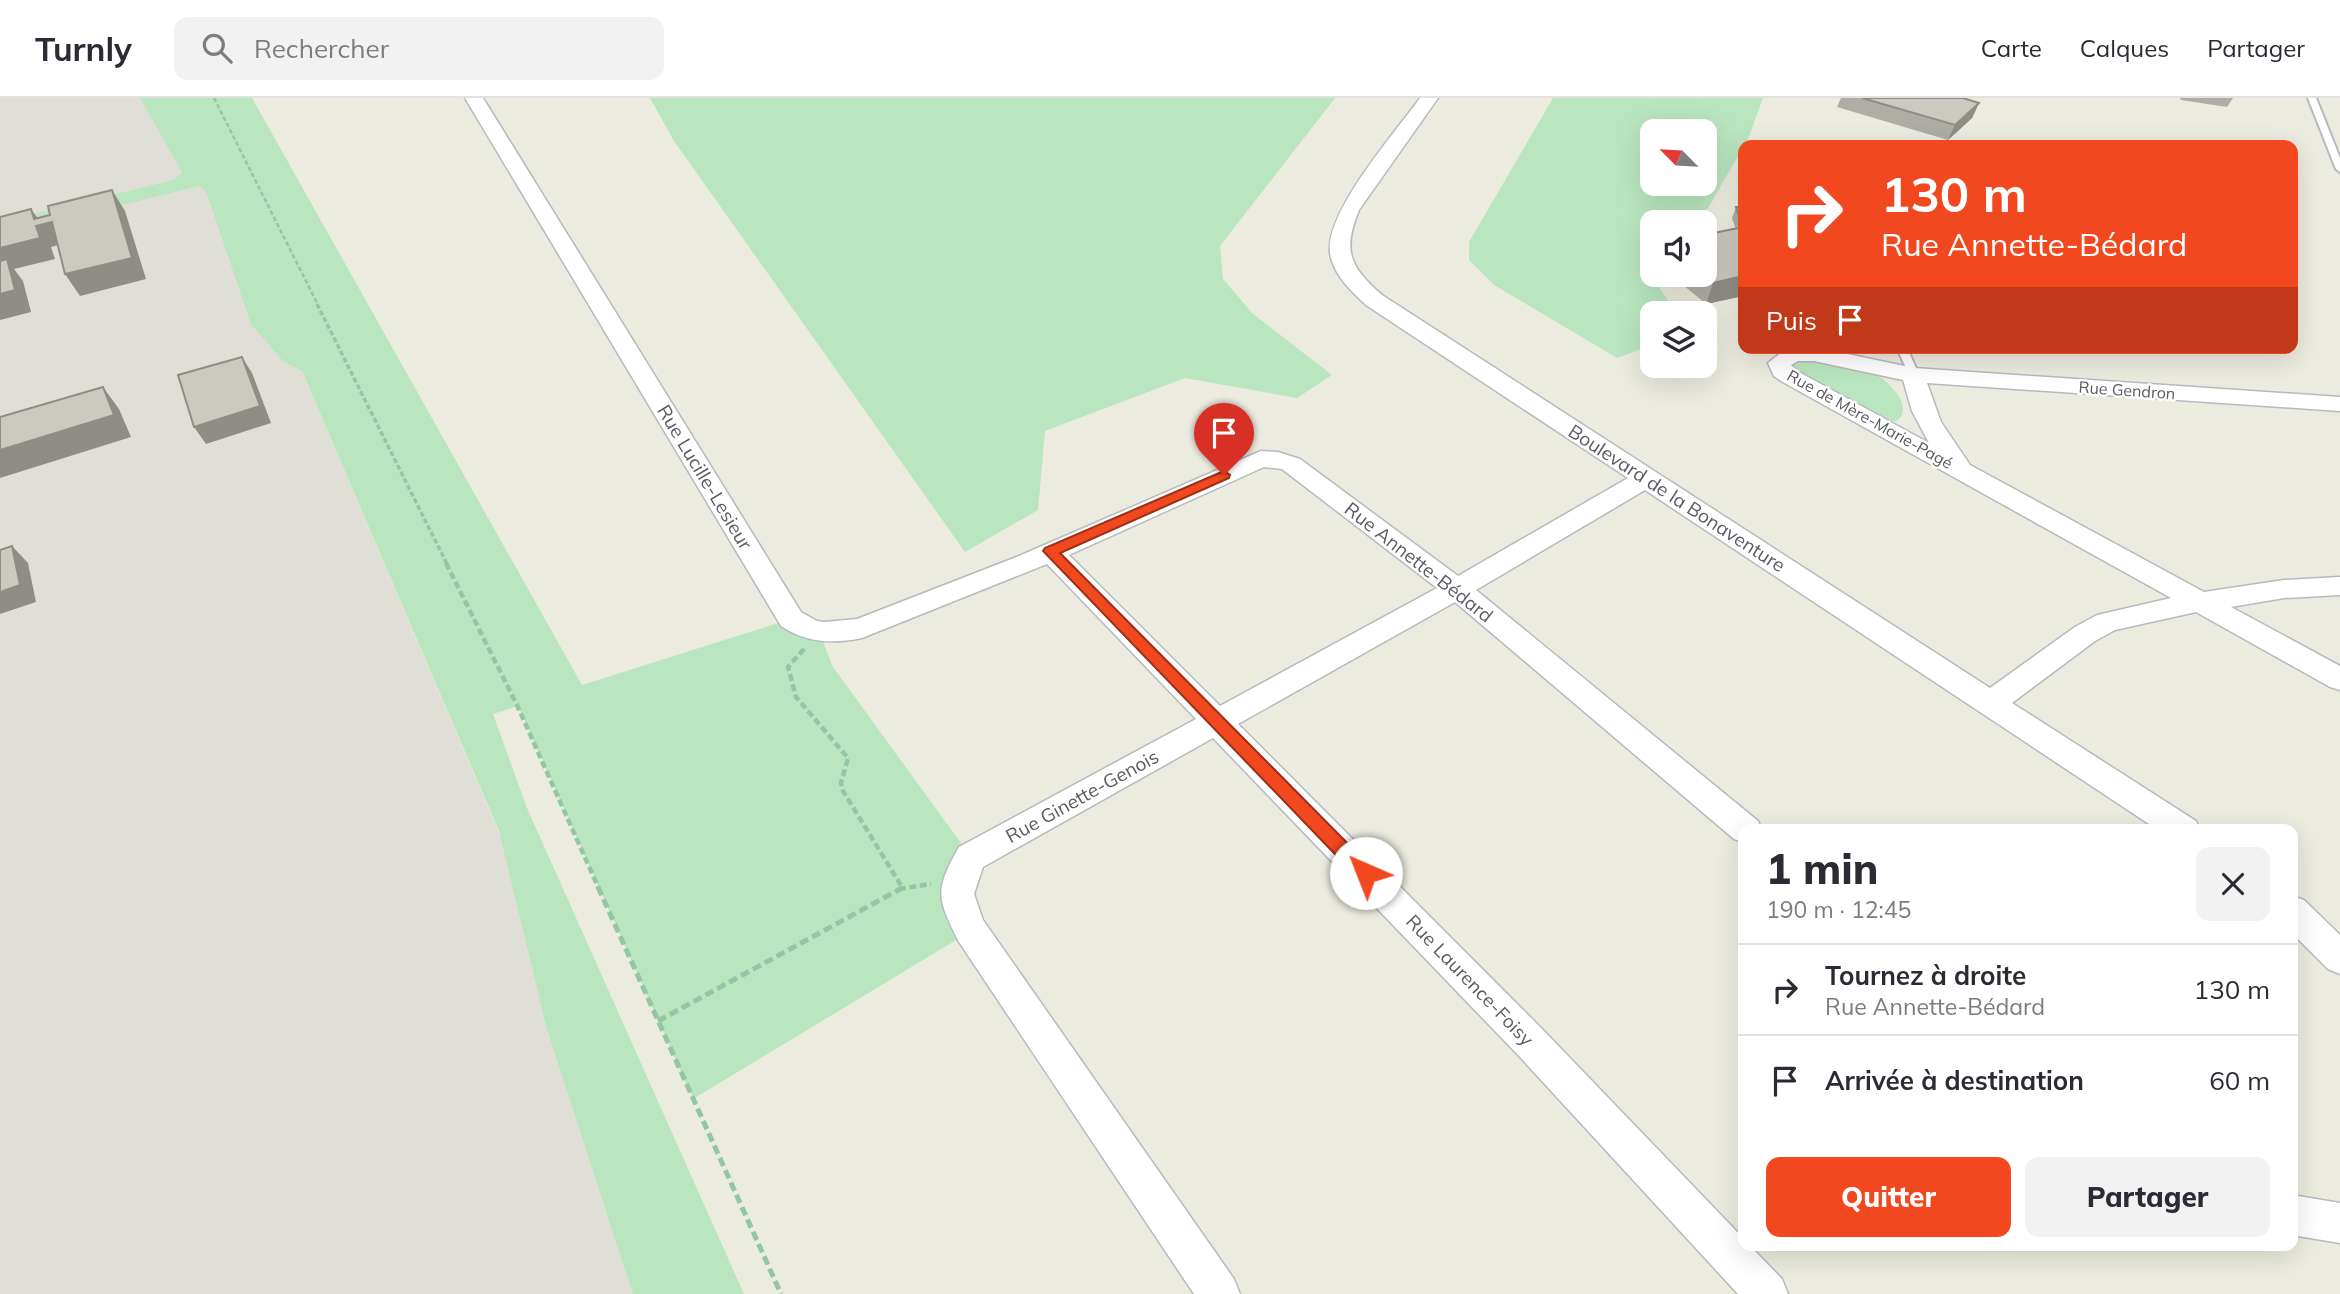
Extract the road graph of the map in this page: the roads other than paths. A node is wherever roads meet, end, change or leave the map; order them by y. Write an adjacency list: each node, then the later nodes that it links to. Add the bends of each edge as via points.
1 (474, 98): 12 (street, Rue Lucille-Lesieur, via 791,619 819,632 862,628)
2 (1429, 98): 11 (street, Boulevard de la Bonaventure, via 1339,229 1337,248 1352,281)
3 (2312, 98): 4 (lane)
4 (2340, 169)
5 (1794, 354): 10 (street, Rue de Mère-Marie-Pagé, via 1779,363 1789,376)
6 (1814, 354): 8 (street, Rue de Mère-Marie-Pagé)
7 (1905, 354): 8 (lane)
8 (1914, 375): 9 (street, Rue Gendron); 10 (street, Rue de Mère-Marie-Pagé, via 1930,424)
9 (2340, 404)
10 (1965, 472): 15 (street, Rue de Mère-Marie-Pagé)
11 (1645, 479): 14 (street, Rue Ginette-Genois); 17 (street, Boulevard de la Bonaventure)
12 (1050, 551): 14 (street, Rue Annette-Bédard, via 1261,459 1278,460 1291,464); 18 (street, Rue Laurence-Foisy)
13 (2340, 586): 15 (street)
14 (1457, 589): 18 (street, Rue Ginette-Genois); 19 (street, Rue Annette-Bédard)
15 (2200, 602): 16 (street, Rue de Mère-Marie-Pagé); 17 (street, via 2108,622)
16 (2340, 679)
17 (1992, 702): 20 (street, Boulevard de la Bonaventure)
18 (1217, 722): 25 (street, Rue Ginette-Genois, via 971,857 957,881 957,905); 26 (street, Rue Laurence-Foisy, via 1532,1044)
19 (1739, 824)
20 (2175, 824)
21 (2298, 916): 22 (street)
22 (2340, 958)
23 (2298, 1216): 24 (street)
24 (2340, 1223)
25 (1219, 1294)
26 (1767, 1294)

